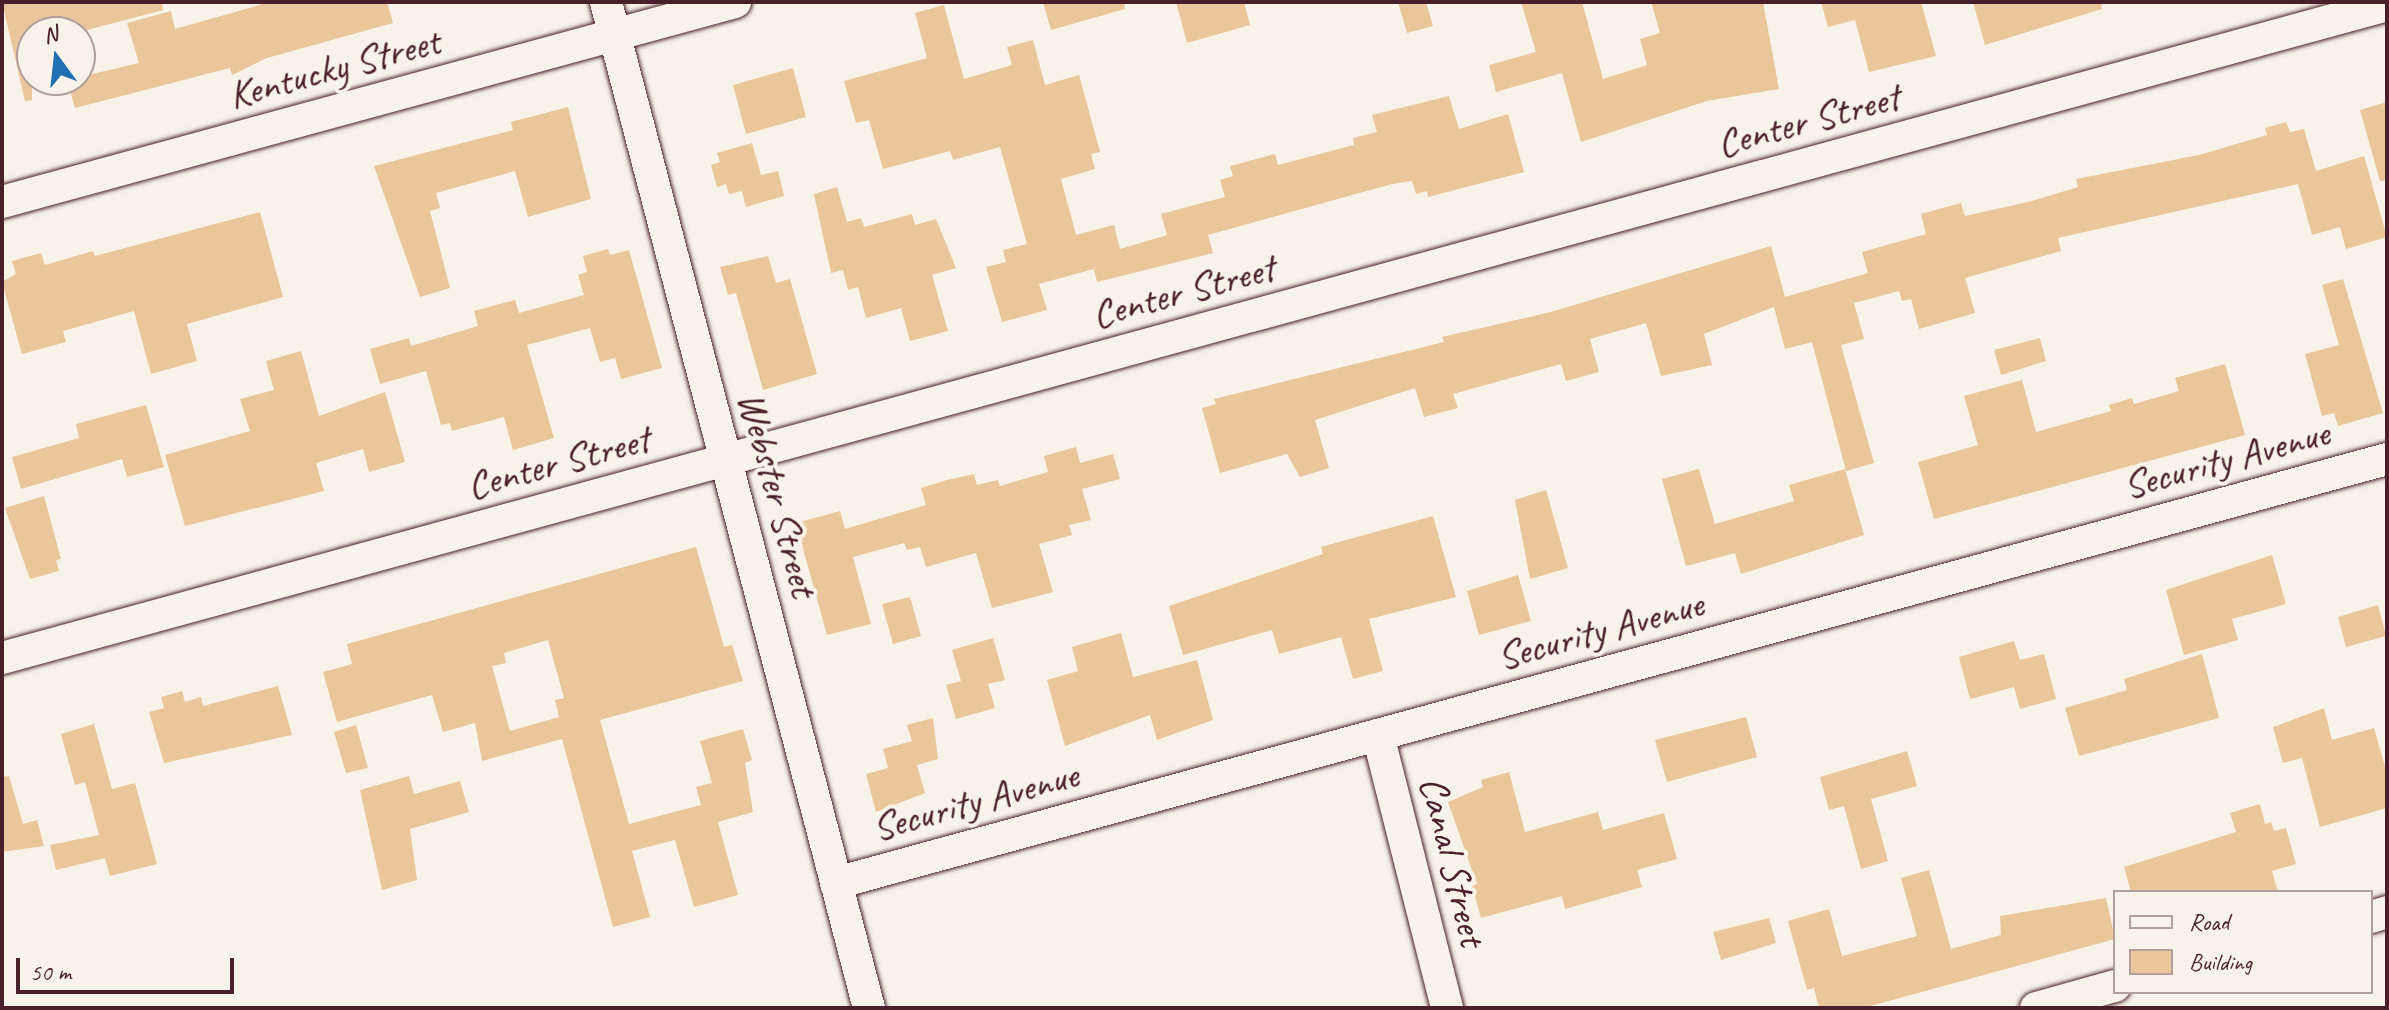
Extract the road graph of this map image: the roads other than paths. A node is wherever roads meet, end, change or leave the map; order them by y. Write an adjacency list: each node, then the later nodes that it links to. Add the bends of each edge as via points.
1 (606, 2): 4 (street, Webster Street)
2 (735, 2): 4 (street, Kentucky Street)
3 (2387, 5): 7 (street, Center Street)
4 (614, 35): 5 (street, Kentucky Street); 7 (street, Webster Street)
5 (2, 202)
6 (2387, 459): 9 (street, Security Avenue)
7 (726, 460): 8 (street, Center Street); 10 (street, Webster Street)
8 (2, 658)
9 (1378, 735): 10 (street, Security Avenue); 13 (street, Canal Street)
10 (836, 883): 12 (street, Webster Street)
11 (2113, 987): 14 (street)
12 (869, 1008)
13 (1447, 1008)
14 (2036, 1008)

